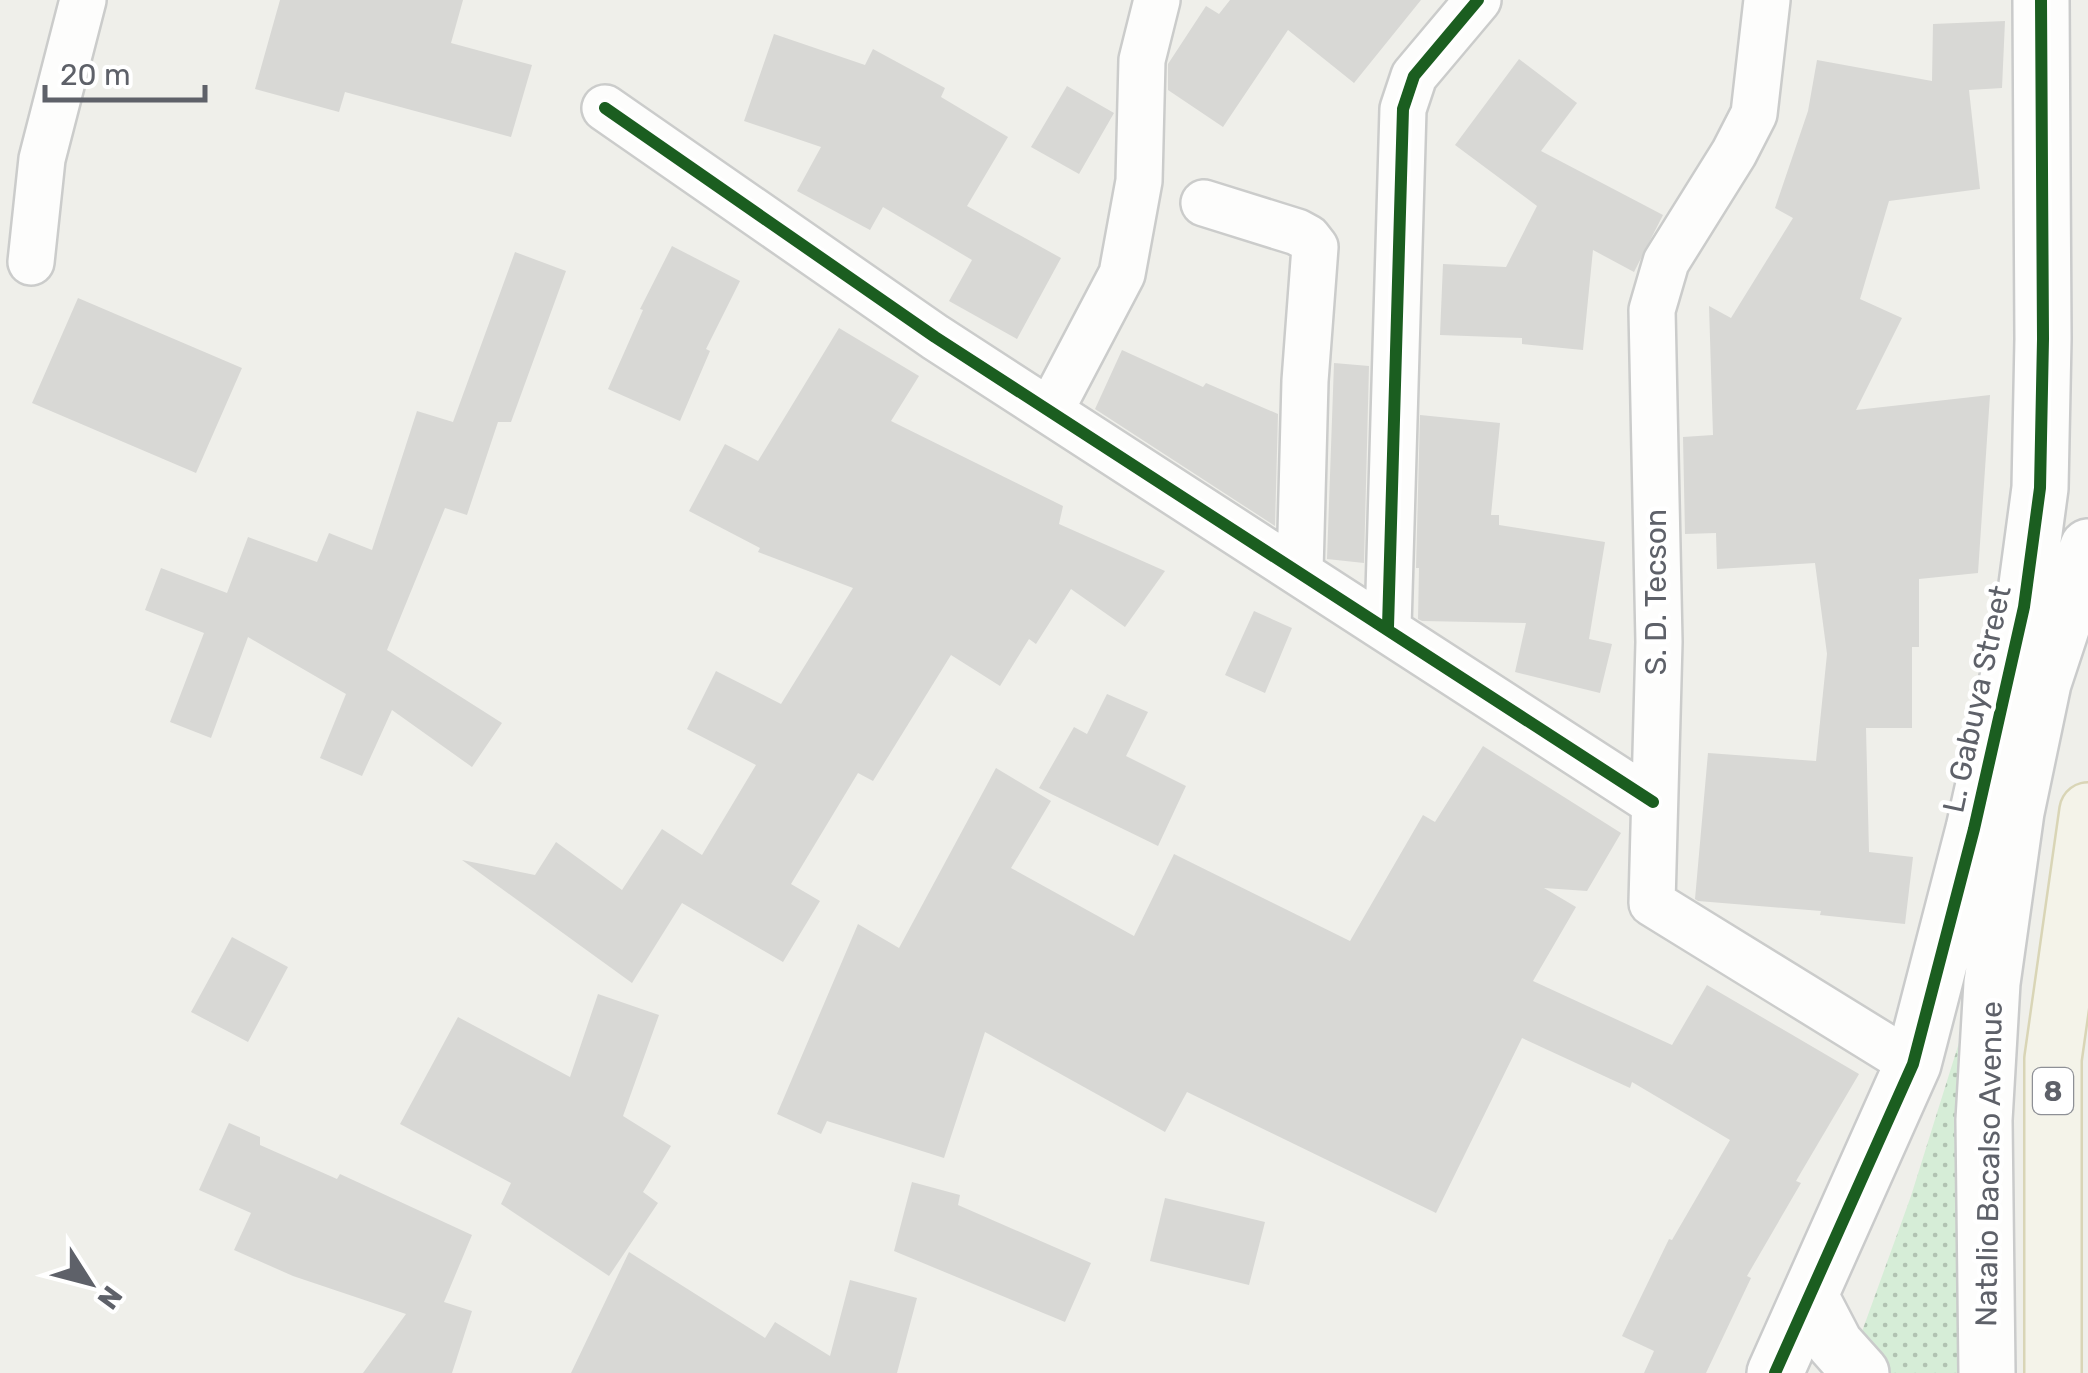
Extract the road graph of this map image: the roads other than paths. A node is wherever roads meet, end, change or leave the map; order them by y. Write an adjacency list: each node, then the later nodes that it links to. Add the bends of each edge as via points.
1 (83, 0): 8 (street, via 42,159)
2 (1157, 0): 9 (street, via 1142,60 1139,181 1122,274)
3 (1478, 0): 12 (street, via 1414,76 1403,109)
4 (1768, 0): 13 (street, S. D. Tecson, via 1754,114 1666,262 1652,310 1659,642)
5 (2041, 0): 15 (street, L. Gabuya Street, via 2043,339 2035,541 1974,829)
6 (605, 108): 9 (street)
7 (1204, 203): 11 (street, via 1297,232 1315,247)
8 (32, 262)
9 (1050, 411): 11 (street)
10 (2088, 547): 19 (street, Natalio Bacalso Avenue, via 2043,683 1992,983 1984,1120)
11 (1300, 571): 12 (street)
12 (1388, 627): 13 (street)
13 (1654, 802): 15 (street, S. D. Tecson, via 1652,903)
14 (2088, 812): 20 (main road, 8, via 2054,1059)
15 (1913, 1064): 16 (street, L. Gabuya Street)
16 (1810, 1296): 17 (street, L. Gabuya Street); 18 (street, via 1835,1344)
17 (1775, 1373)
18 (1861, 1373)
19 (1987, 1373): 20 (street, via 2015,1367)
20 (2053, 1373)

